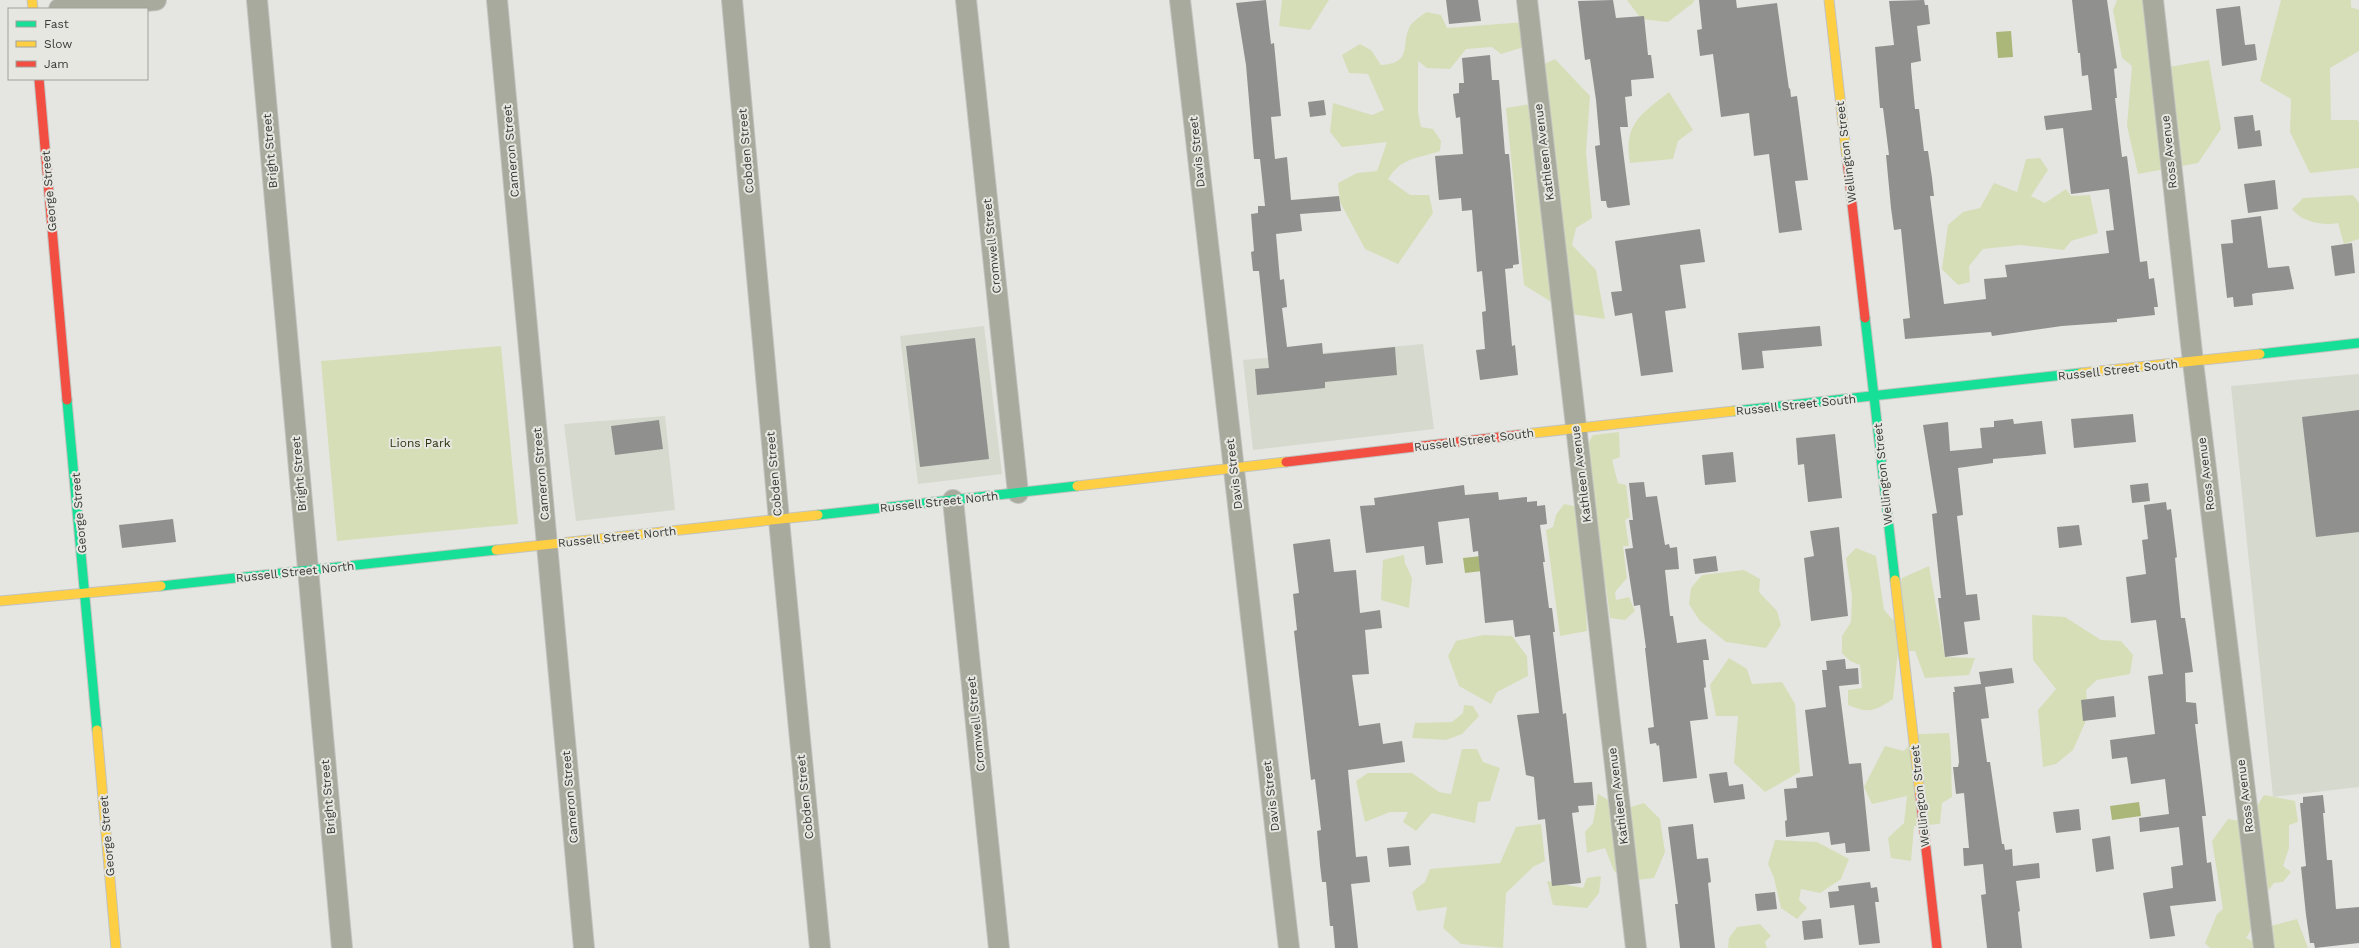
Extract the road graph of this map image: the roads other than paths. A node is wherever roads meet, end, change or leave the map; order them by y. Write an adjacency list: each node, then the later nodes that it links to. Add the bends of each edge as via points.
1 (156, 0): 10 (street)
2 (257, 0): 21 (street, Bright Street)
3 (497, 0): 20 (street, Cameron Street)
4 (732, 0): 19 (street, Cobden Street)
5 (966, 0): 17 (street, Cromwell Street)
6 (1180, 0): 16 (street, Davis Street)
7 (1527, 0): 15 (street, Kathleen Avenue)
8 (1829, 0): 14 (street, Wellington Street)
9 (2152, 0): 13 (street, Ross Avenue)
10 (70, 8)
11 (39, 80): 22 (street, George Street)
12 (2359, 343): 13 (street, Russell Street South)
13 (2193, 362): 14 (street, Russell Street South); 32 (street, Ross Avenue)
14 (1874, 397): 15 (street, Russell Street South); 31 (street, Wellington Street)
15 (1576, 429): 16 (street, Russell Street South); 30 (street, Kathleen Avenue)
16 (1233, 468): 17 (street, Russell Street North); 29 (street, Davis Street)
17 (1018, 493): 18 (street, Russell Street North)
18 (953, 500): 19 (street, Russell Street North); 28 (street, Cromwell Street)
19 (778, 520): 20 (street, Russell Street North); 27 (street, Cobden Street)
20 (548, 544): 21 (street, Russell Street North); 26 (street, Cameron Street)
21 (307, 570): 22 (street, Russell Street North); 25 (street, Bright Street)
22 (86, 594): 23 (street, Russell Street North); 24 (street, George Street)
23 (0, 601)
24 (116, 948)
25 (342, 948)
26 (584, 948)
27 (820, 948)
28 (999, 948)
29 (1289, 948)
30 (1636, 948)
31 (1937, 948)
32 (2264, 948)

